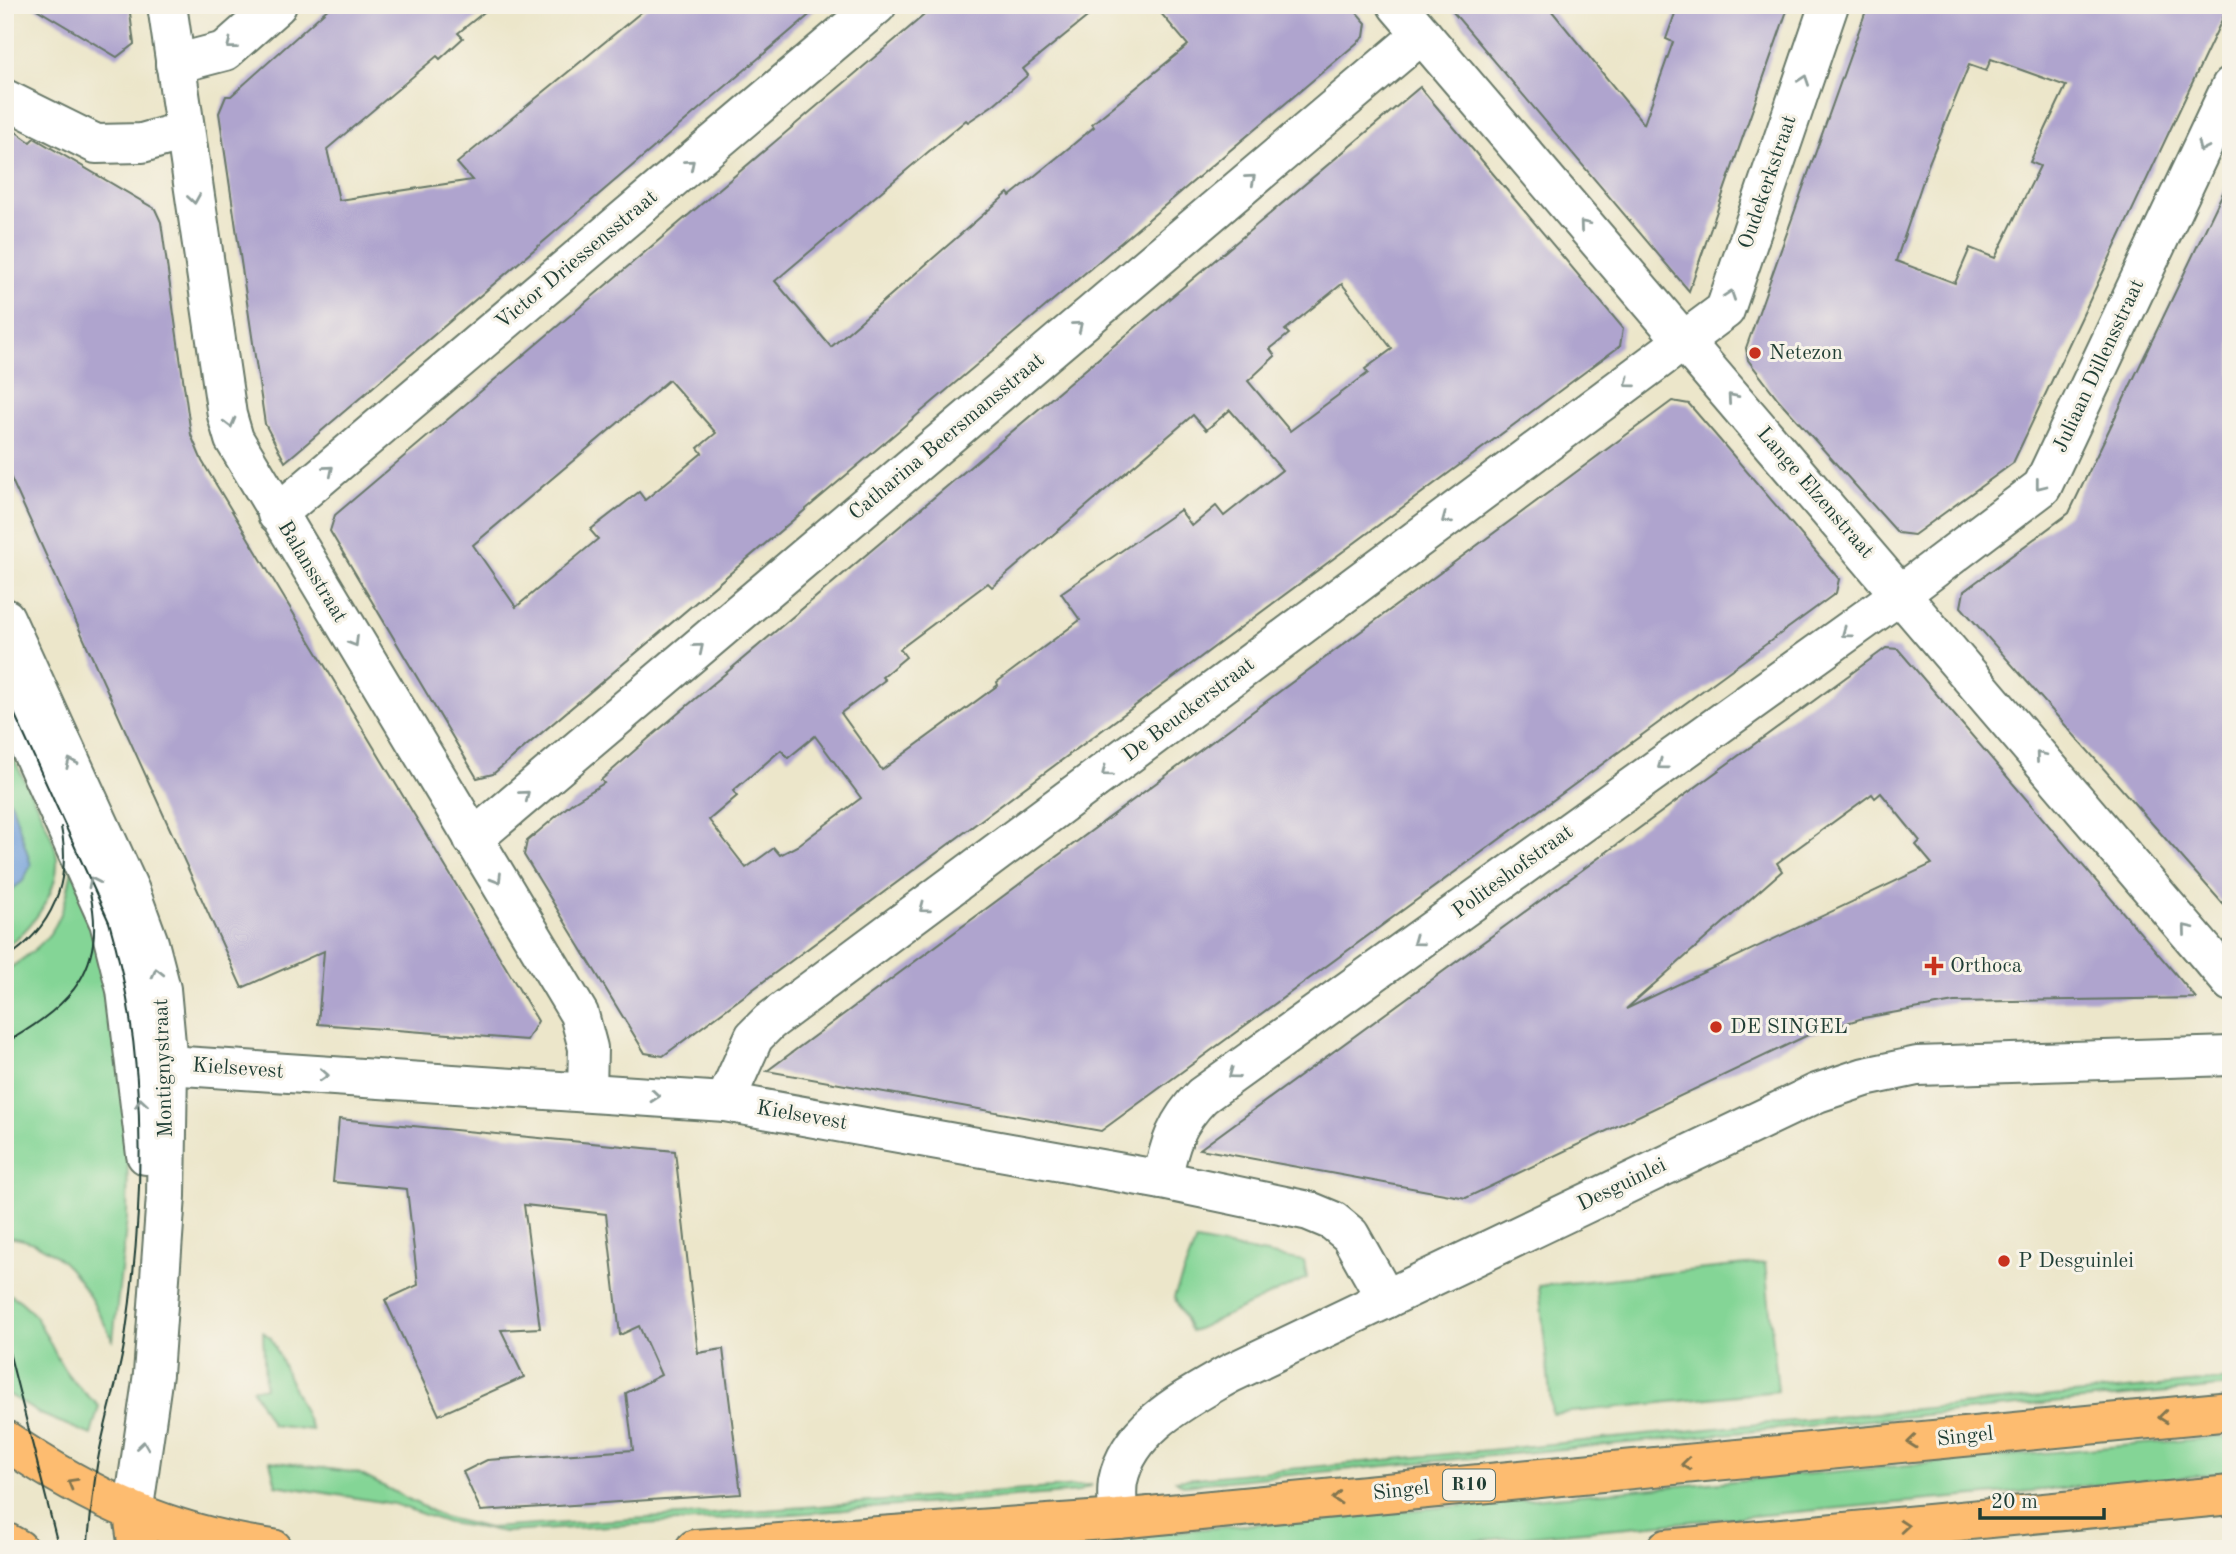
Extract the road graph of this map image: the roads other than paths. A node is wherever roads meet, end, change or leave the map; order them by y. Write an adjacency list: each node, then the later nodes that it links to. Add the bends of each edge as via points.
1 (167, 5): 7 (street, Balansstraat)
2 (277, 5): 7 (street, one-way to 7, via 225,51)
3 (877, 5): 12 (street, Victor Driessensstraat, one-way to 3)
4 (1397, 5): 6 (street, Lange Elzenstraat)
5 (1829, 5): 11 (street, Oudekerkstraat, one-way to 5, via 1724,310)
6 (1422, 34): 11 (street, Lange Elzenstraat, one-way to 6); 16 (street, Catharina Beersmansstraat, one-way to 6)
7 (175, 64): 10 (street, Balansstraat)
8 (2231, 86): 13 (street, Juliaan Dillensstraat, one-way to 13, via 2042,487)
9 (5, 99): 10 (street, via 96,144 142,143)
10 (184, 131): 12 (street, Balansstraat, one-way to 12, via 227,415 234,439)
11 (1684, 343): 13 (street, Lange Elzenstraat, one-way to 11); 21 (street, De Beuckerstraat, one-way to 21, via 769,1022 754,1037)
12 (277, 514): 16 (street, Balansstraat, one-way to 16)
13 (1902, 593): 17 (street, Lange Elzenstraat, one-way to 13); 22 (street, Politeshofstraat, one-way to 22, via 1202,1096 1184,1114 1170,1139)
14 (5, 618): 19 (street, Montignystraat, one-way to 14, via 161,989 149,943 130,891)
15 (10, 714): 24 (street, one-way to 15, via 143,1124 119,956 95,886)
16 (473, 839): 20 (street, Balansstraat, one-way to 20, via 579,1014 588,1048)
17 (2231, 982)
18 (2231, 1056): 23 (street, Desguinlei, via 1917,1066 1865,1077 1771,1113)
19 (168, 1065): 20 (street, Kielsevest, one-way to 20); 24 (street, Montignystraat)
20 (587, 1091): 21 (street, Kielsevest, one-way to 21)
21 (725, 1102): 22 (street, Kielsevest)
22 (1162, 1181): 23 (street, Kielsevest, via 1309,1211 1333,1221 1350,1235)
23 (1386, 1299): 28 (street, Desguinlei, via 1175,1405 1149,1428 1121,1471)
24 (158, 1318): 29 (street, Montignystraat, one-way to 24)
25 (2231, 1411): 28 (main road, Singel / R10, one-way to 28)
26 (5, 1440): 29 (main road, one-way to 26, via 93,1495)
27 (2231, 1495): 34 (main road, one-way to 27)
28 (1118, 1519): 33 (main road, Singel / R10)
29 (136, 1531): 32 (main road, via 199,1535)
30 (5, 1542): 31 (main road)
31 (18, 1549)
32 (273, 1549)
33 (695, 1549)
34 (1666, 1549)

